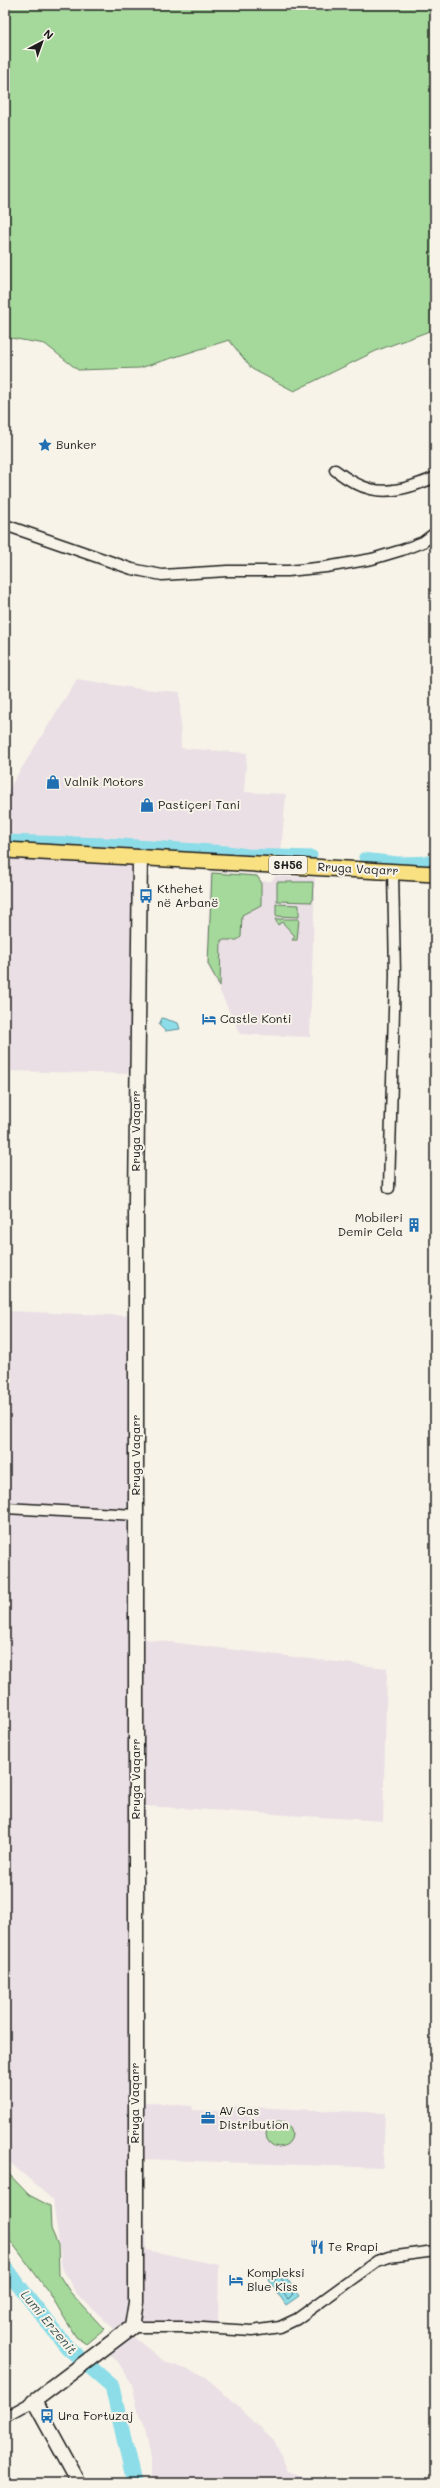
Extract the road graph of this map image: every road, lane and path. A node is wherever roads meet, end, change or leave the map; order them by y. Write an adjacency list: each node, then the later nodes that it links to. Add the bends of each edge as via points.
1 (335, 470): 2 (street, via 358,485 384,492 402,489)
2 (435, 476)
3 (5, 525): 4 (street, via 139,571 162,575 288,571 326,567 372,559 402,550 423,542)
4 (435, 533)
5 (5, 850): 6 (main road, SH56)
6 (140, 857): 7 (main road, Rruga Vaqarr / SH56); 11 (main road, Rruga Vaqarr, via 136,1177)
7 (393, 871): 8 (main road, Rruga Vaqarr / SH56); 9 (street, via 394,975)
8 (435, 874)
9 (389, 1188)
10 (5, 1508): 11 (street)
11 (136, 1515): 13 (main road, Rruga Vaqarr, via 136,2302)
12 (435, 2251): 13 (street, via 377,2261 297,2319 280,2327 252,2331)
13 (132, 2327): 14 (main road)
14 (36, 2398): 15 (street); 16 (main road)
15 (5, 2417)
16 (79, 2483)

